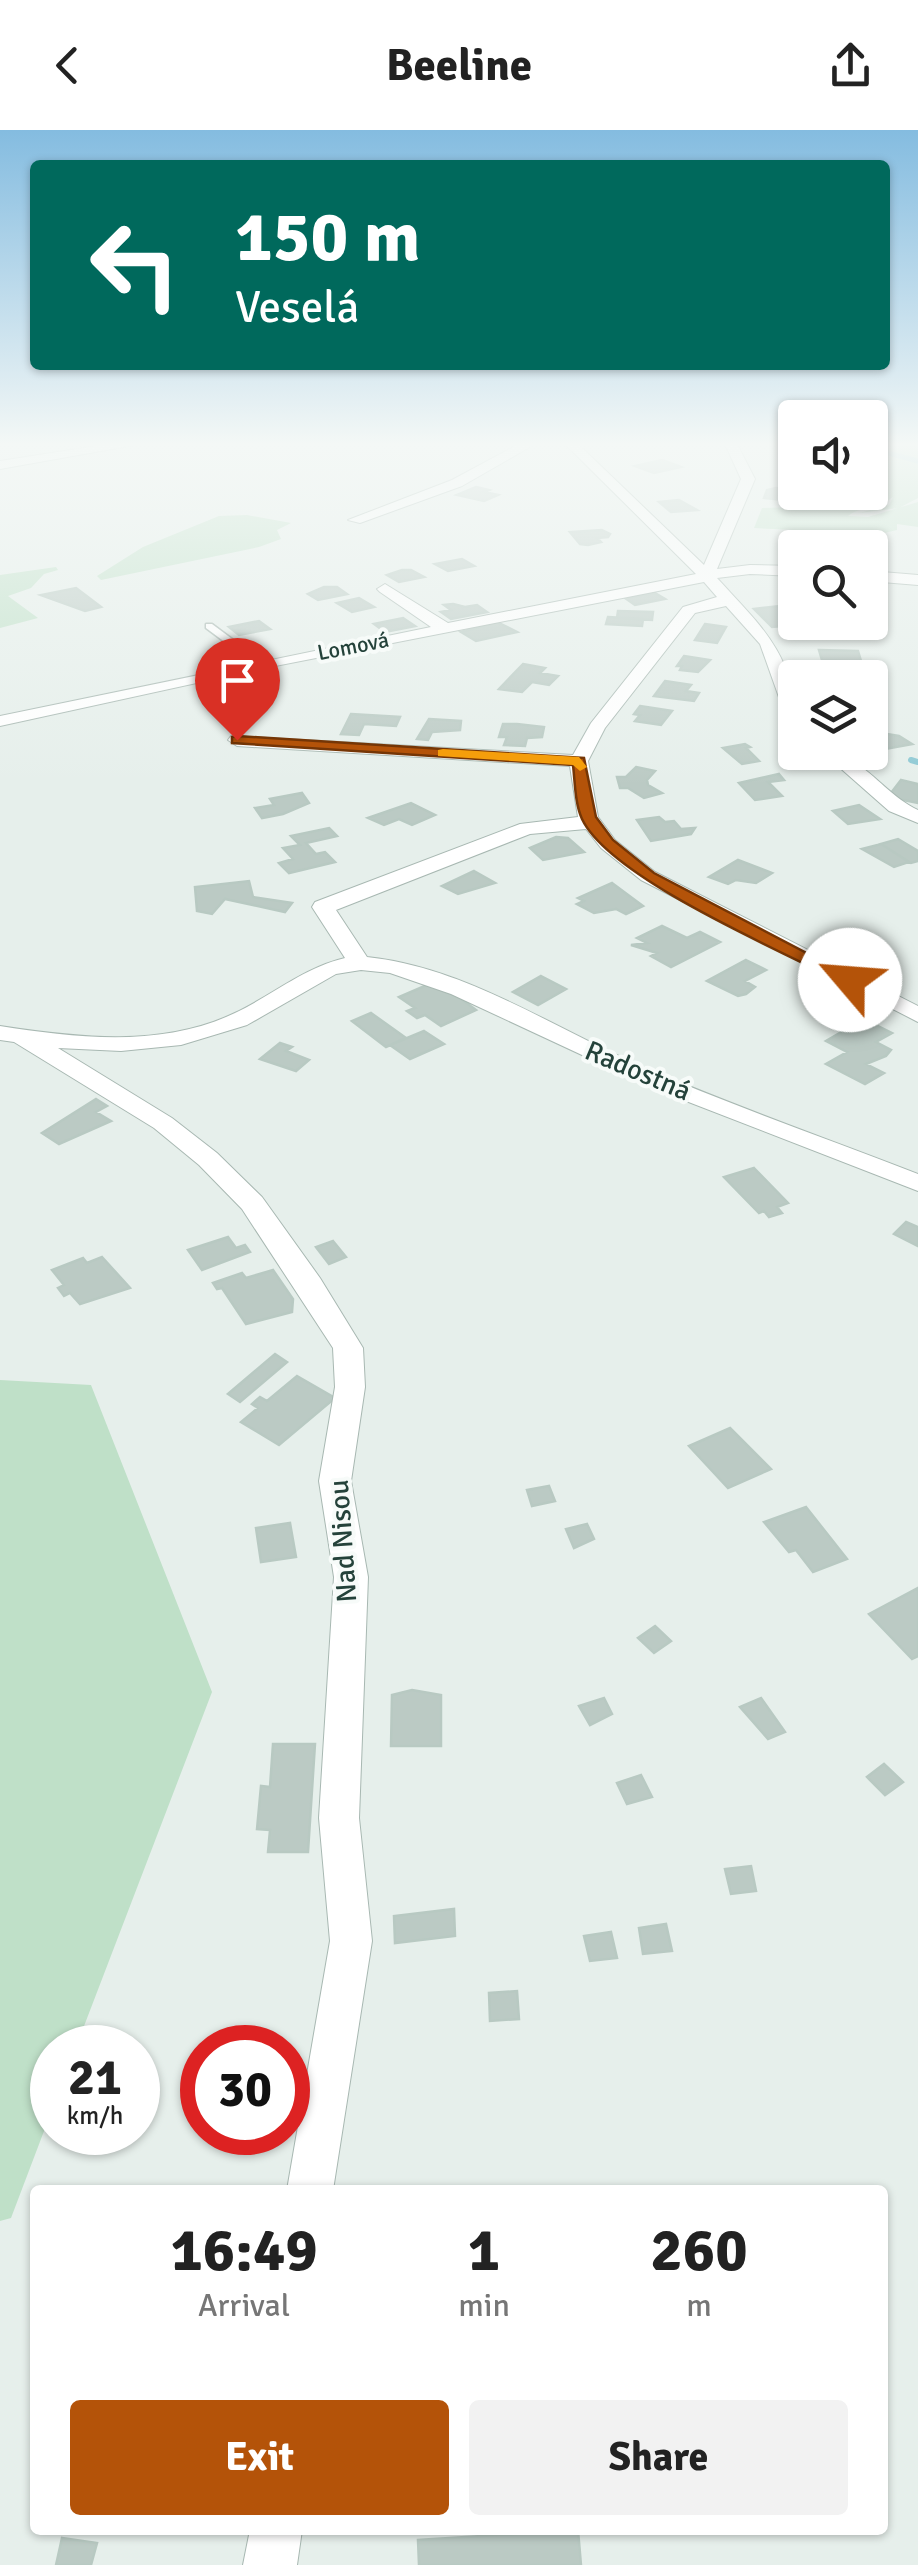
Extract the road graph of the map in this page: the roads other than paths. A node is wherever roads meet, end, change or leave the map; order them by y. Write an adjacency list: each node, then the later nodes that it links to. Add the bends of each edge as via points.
1 (687, 558): 4 (street)
2 (714, 558): 4 (street)
3 (778, 570): 4 (street, Lomová, via 745,567)
4 (706, 576): 8 (street); 10 (street, Lomová)
5 (888, 578): 6 (street)
6 (918, 580)
7 (385, 589): 10 (street)
8 (726, 601): 12 (street, via 768,644); 15 (street, via 689,610 597,726)
9 (209, 626): 11 (lane)
10 (444, 628): 11 (street, Lomová)
11 (260, 664): 13 (street, Lomová)
12 (778, 671)
13 (0, 720)
14 (237, 740): 15 (street)
15 (579, 762): 18 (street)
16 (852, 770): 17 (street)
17 (918, 817)
18 (592, 822): 19 (street, via 527,828 323,908); 20 (street, via 648,876)
19 (360, 962): 21 (street, Nad Nisou, via 314,976 241,1019 179,1042 103,1044); 22 (street, Radostná, via 423,974 628,1069)
20 (918, 1015)
21 (11, 1035): 23 (street, Nad Nisou, via 163,1122 208,1160 252,1203 348,1348 350,1387 335,1481 350,1577 339,1818 350,1941)
22 (918, 1183)
23 (311, 2185)
24 (275, 2535): 25 (street)
25 (270, 2565)

